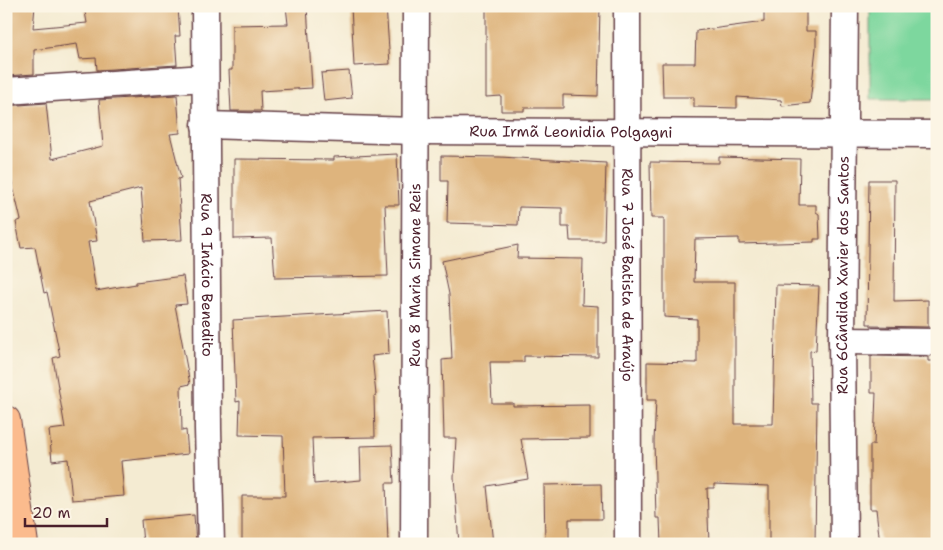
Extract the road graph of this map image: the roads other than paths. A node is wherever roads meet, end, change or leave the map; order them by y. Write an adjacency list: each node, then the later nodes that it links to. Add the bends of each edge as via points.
1 (205, 6): 5 (street, Rua 9 Inácio Benedito)
2 (416, 6): 8 (street, Rua 8 Maria Simone Reis)
3 (627, 6): 9 (street, Rua 7 José Batista de Araújo)
4 (845, 6): 11 (street, Rua 6Cândida Xavier dos Santos)
5 (205, 78): 6 (street); 7 (street, Rua 9 Inácio Benedito)
6 (6, 91)
7 (205, 125): 8 (street, Rua Irmã Leonidia Polgagni); 17 (street, Rua 9 Inácio Benedito)
8 (416, 131): 9 (street, Rua Irmã Leonidia Polgagni); 18 (street, Rua 8 Maria Simone Reis)
9 (626, 132): 11 (street, Rua Irmã Leonidia Polgagni); 19 (street, Rua 7 José Batista de Araújo)
10 (937, 134): 11 (street, Rua Irmã Leonidia Polgagni)
11 (846, 135): 12 (street, Rua 6Cândida Xavier dos Santos)
12 (842, 341): 13 (street); 20 (street, Rua 6Cândida Xavier dos Santos)
13 (937, 342)
14 (6, 420): 15 (main road)
15 (10, 478): 16 (main road)
16 (24, 544)
17 (211, 544)
18 (414, 544)
19 (628, 544)
20 (844, 544)

